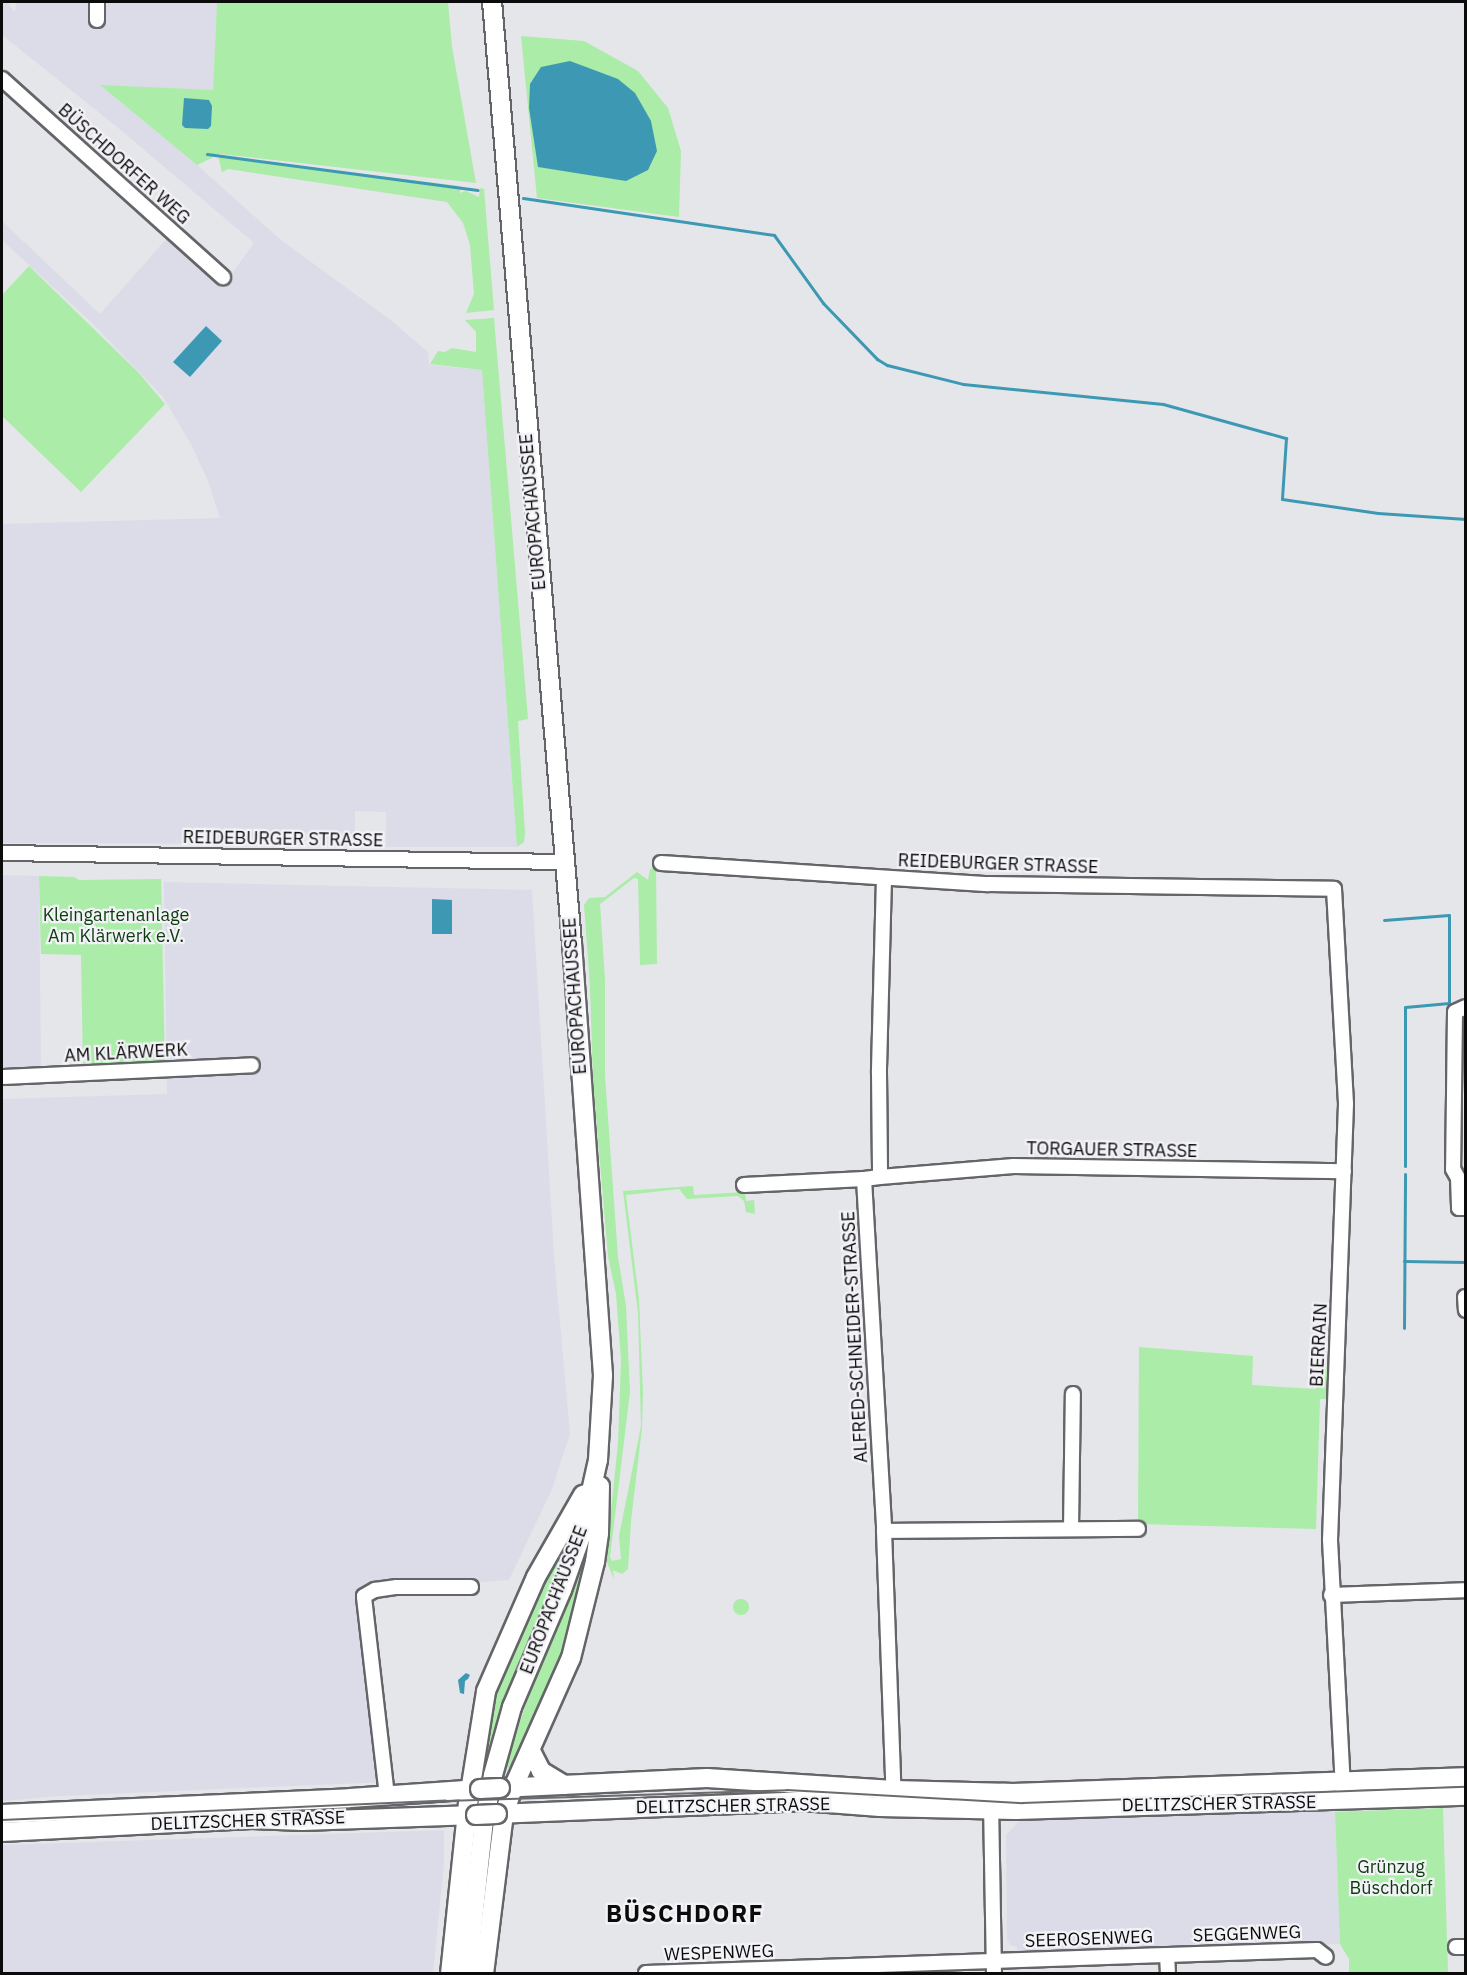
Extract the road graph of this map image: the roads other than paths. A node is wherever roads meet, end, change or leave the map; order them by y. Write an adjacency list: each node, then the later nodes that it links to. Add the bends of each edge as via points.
1 (97, 2): 3 (street)
2 (492, 2): 7 (main road, EUROPACHAUSSEE)
3 (97, 20)
4 (2, 79): 5 (street, BÜSCHDORFER WEG)
5 (223, 277)
6 (2, 853): 7 (street, REIDEBURGER STRASSE)
7 (564, 862): 23 (main road, EUROPACHAUSSEE, via 602,1341)
8 (661, 863): 9 (street, REIDEBURGER STRASSE)
9 (884, 878): 10 (street, REIDEBURGER STRASSE, via 1067,886); 15 (street)
10 (1334, 889): 14 (street, BIERRAIN, via 1346,1104)
11 (1466, 1007): 17 (street, via 1455,1012 1454,1024 1453,1169)
12 (252, 1065): 13 (street, AM KLÄRWERK)
13 (2, 1077)
14 (1344, 1171): 15 (street, TORGAUER STRASSE, via 1014,1166); 29 (street, BIERRAIN)
15 (880, 1177): 16 (street)
16 (864, 1179): 18 (street); 26 (street, ALFRED-SCHNEIDER-STRASSE)
17 (1462, 1181): 19 (street, via 1459,1208)
18 (744, 1185)
19 (1466, 1208)
20 (1465, 1297): 21 (street)
21 (1466, 1310)
22 (1073, 1394): 24 (street)
23 (598, 1460): 30 (main road, via 601,1504 590,1589 571,1658); 35 (main road, via 579,1506 536,1577 486,1691); 51 (main road, EUROPACHAUSSEE, via 573,1561 501,1742 483,1828)
24 (1071, 1529): 25 (street); 26 (street)
25 (1138, 1529)
26 (884, 1531): 38 (street, ALFRED-SCHNEIDER-STRASSE)
27 (471, 1587): 36 (street, via 397,1587 364,1596)
28 (1466, 1590): 29 (street)
29 (1331, 1595): 32 (street, BIERRAIN)
30 (531, 1751): 33 (main road, via 541,1771); 34 (main road)
31 (1466, 1777): 32 (main road, DELITZSCHER STRASSE)
32 (1343, 1782): 39 (main road, DELITZSCHER STRASSE); 40 (street, BIERRAIN)
33 (566, 1786): 34 (main road, DELITZSCHER STRASSE); 38 (main road, DELITZSCHER STRASSE, via 706,1778)
34 (506, 1788): 35 (main road, DELITZSCHER STRASSE, bridge); 42 (main road)
35 (475, 1789): 36 (main road, DELITZSCHER STRASSE); 43 (main road)
36 (387, 1796): 41 (main road, DELITZSCHER STRASSE)
37 (1466, 1796): 40 (main road, DELITZSCHER STRASSE)
38 (894, 1799): 39 (main road, DELITZSCHER STRASSE); 42 (main road, DELITZSCHER STRASSE)
39 (991, 1801): 40 (main road, DELITZSCHER STRASSE); 47 (street)
40 (1343, 1802)
41 (2, 1814)
42 (501, 1814): 43 (main road, DELITZSCHER STRASSE, bridge); 52 (main road)
43 (472, 1815): 44 (main road, DELITZSCHER STRASSE, via 252,1819); 50 (main road)
44 (2, 1832)
45 (1167, 1955): 46 (street, SEGGENWEG, via 1317,1950); 47 (street, SEEROSENWEG); 53 (street, SEEROSENWEG)
46 (1326, 1958)
47 (993, 1967): 48 (street, SEEROSENWEG)
48 (792, 1971): 49 (street, WESPENWEG)
49 (646, 1973)
50 (450, 1974)
51 (467, 1974)
52 (484, 1974)
53 (1168, 1974)

